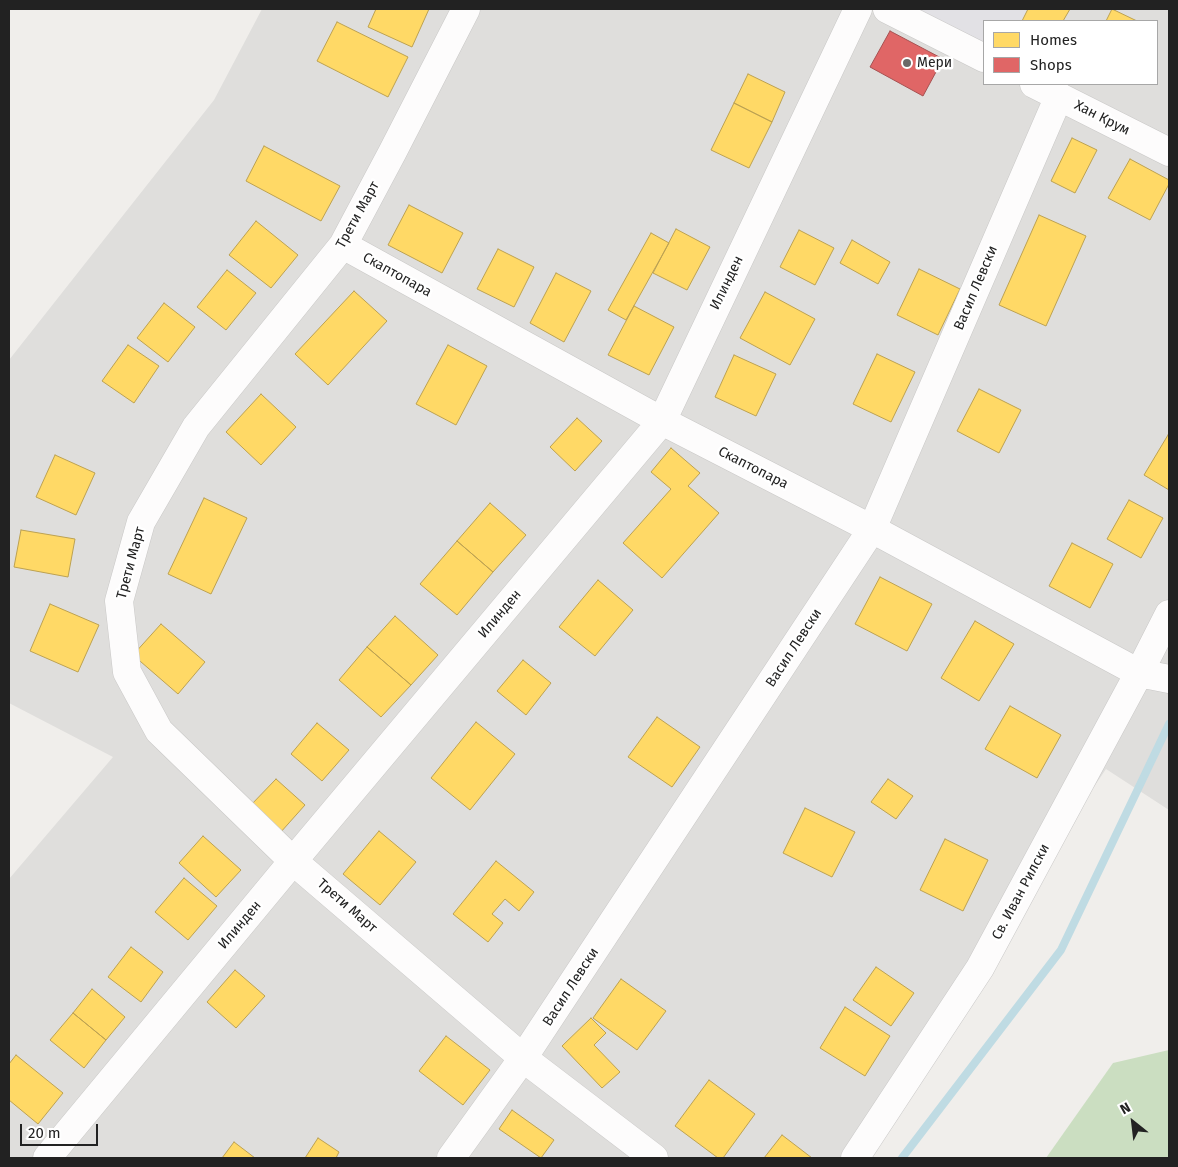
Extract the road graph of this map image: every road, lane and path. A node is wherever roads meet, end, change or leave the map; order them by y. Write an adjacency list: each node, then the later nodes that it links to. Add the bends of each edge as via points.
1 (466, 9): 8 (street, Трети Март)
2 (858, 9): 9 (street, Илинден)
3 (887, 9): 4 (street)
4 (983, 57)
5 (1036, 85): 6 (street, Хан Крум)
6 (1059, 96): 7 (street, Хан Крум); 10 (street, Васил Левски)
7 (1169, 152)
8 (343, 245): 9 (street, Скаптопара); 14 (street, Трети Март, via 196,427 141,522 119,601 127,672 159,731)
9 (662, 421): 10 (street, Скаптопара); 14 (street, Илинден)
10 (872, 529): 12 (street, Скаптопара); 15 (street, Васил Левски)
11 (1169, 614): 12 (street, Св. Иван Рилски)
12 (1139, 673): 13 (street, Скаптопара); 19 (street, Св. Иван Рилски, via 980,968)
13 (1169, 679)
14 (293, 860): 15 (street, Трети Март); 16 (street, Илинден)
15 (523, 1058): 17 (street, Васил Левски); 18 (street, Трети Март)
16 (47, 1158)
17 (451, 1158)
18 (654, 1158)
19 (855, 1158)

